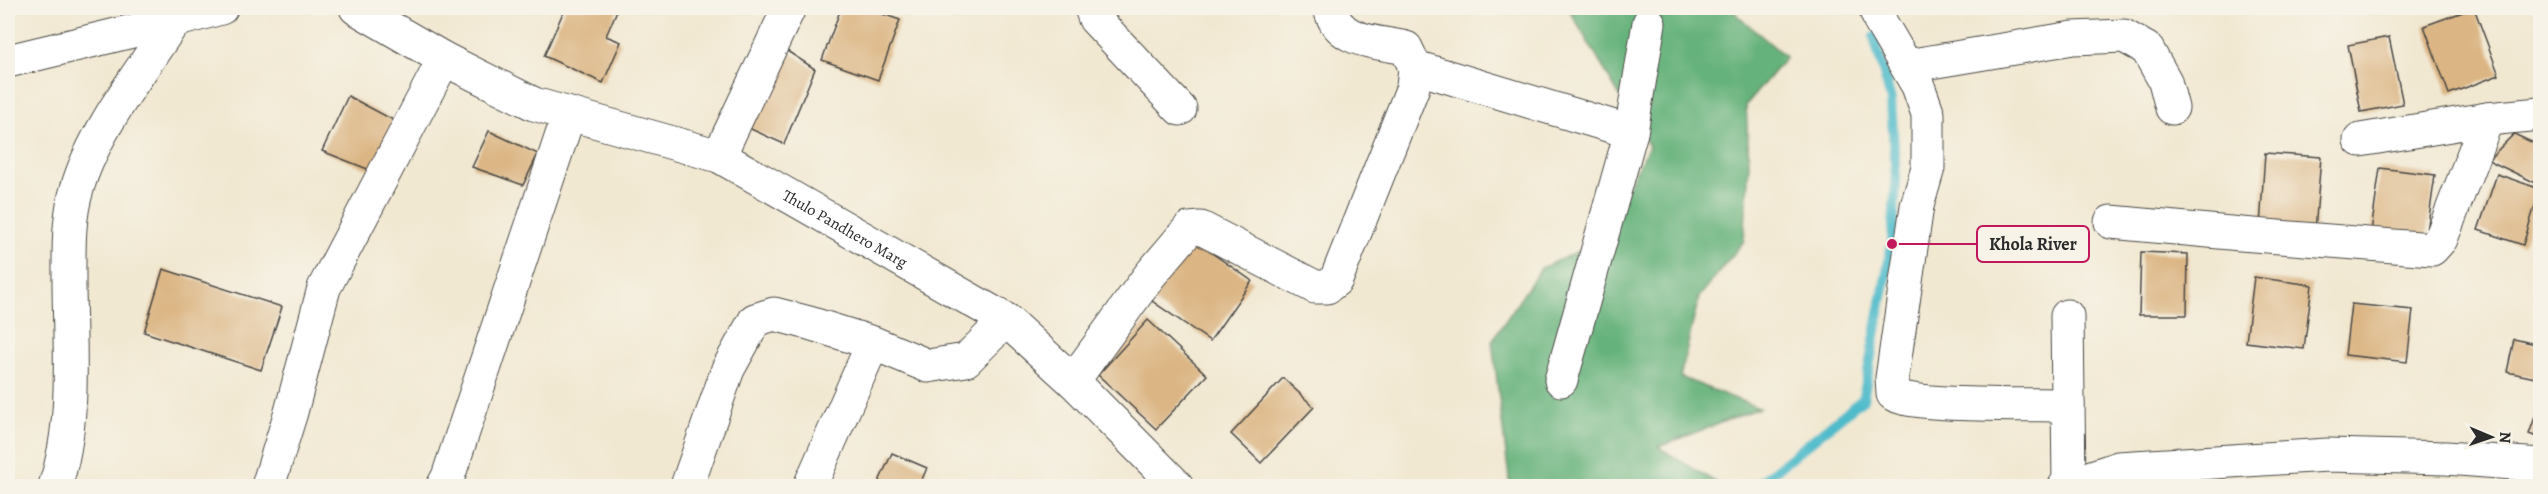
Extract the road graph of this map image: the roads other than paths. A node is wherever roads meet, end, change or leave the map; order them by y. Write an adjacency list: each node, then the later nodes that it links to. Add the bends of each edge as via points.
1 (221, 8): 7 (street)
2 (356, 8): 10 (street, Thulo Pandhero Marg)
3 (789, 8): 20 (street)
4 (1091, 8): 14 (street, via 1095,19)
5 (1330, 8): 11 (street, via 1333,21 1346,35 1406,48)
6 (1875, 8): 12 (street)
7 (174, 21): 9 (street); 30 (street, via 93,146 76,189 69,230 69,411 65,458)
8 (1649, 23): 18 (street)
9 (8, 61)
10 (451, 62): 15 (street, Thulo Pandhero Marg, via 534,104); 31 (street, via 324,288)
11 (1415, 66): 18 (street); 26 (street, via 1413,87 1336,280 1327,287 1314,287 1202,228 1188,229)
12 (1907, 66): 13 (street, via 2073,38 2124,36 2147,49 2164,81); 27 (street, via 1928,114 1928,168 1917,206 1892,378 1893,394 1924,402)
13 (2172, 108)
14 (1180, 109)
15 (569, 114): 20 (street, Thulo Pandhero Marg); 29 (street)
16 (2541, 114): 17 (street)
17 (2487, 119): 19 (street); 21 (street, via 2441,239 2432,249)
18 (1631, 132): 25 (street)
19 (2360, 140)
20 (719, 156): 23 (street, Thulo Pandhero Marg)
21 (2111, 222)
22 (2067, 316): 27 (street)
23 (1006, 320): 24 (street, via 966,360 928,366); 26 (street, Thulo Pandhero Marg)
24 (873, 343): 32 (street, via 774,314 755,320 728,369); 33 (street)
25 (1562, 380)
26 (1073, 381): 34 (street, Thulo Pandhero Marg)
27 (2068, 405): 35 (street)
28 (2541, 465): 35 (street, via 2328,455 2118,468)
29 (455, 483)
30 (55, 486)
31 (268, 486)
32 (687, 486)
33 (810, 486)
34 (1177, 486)
35 (2067, 486)

